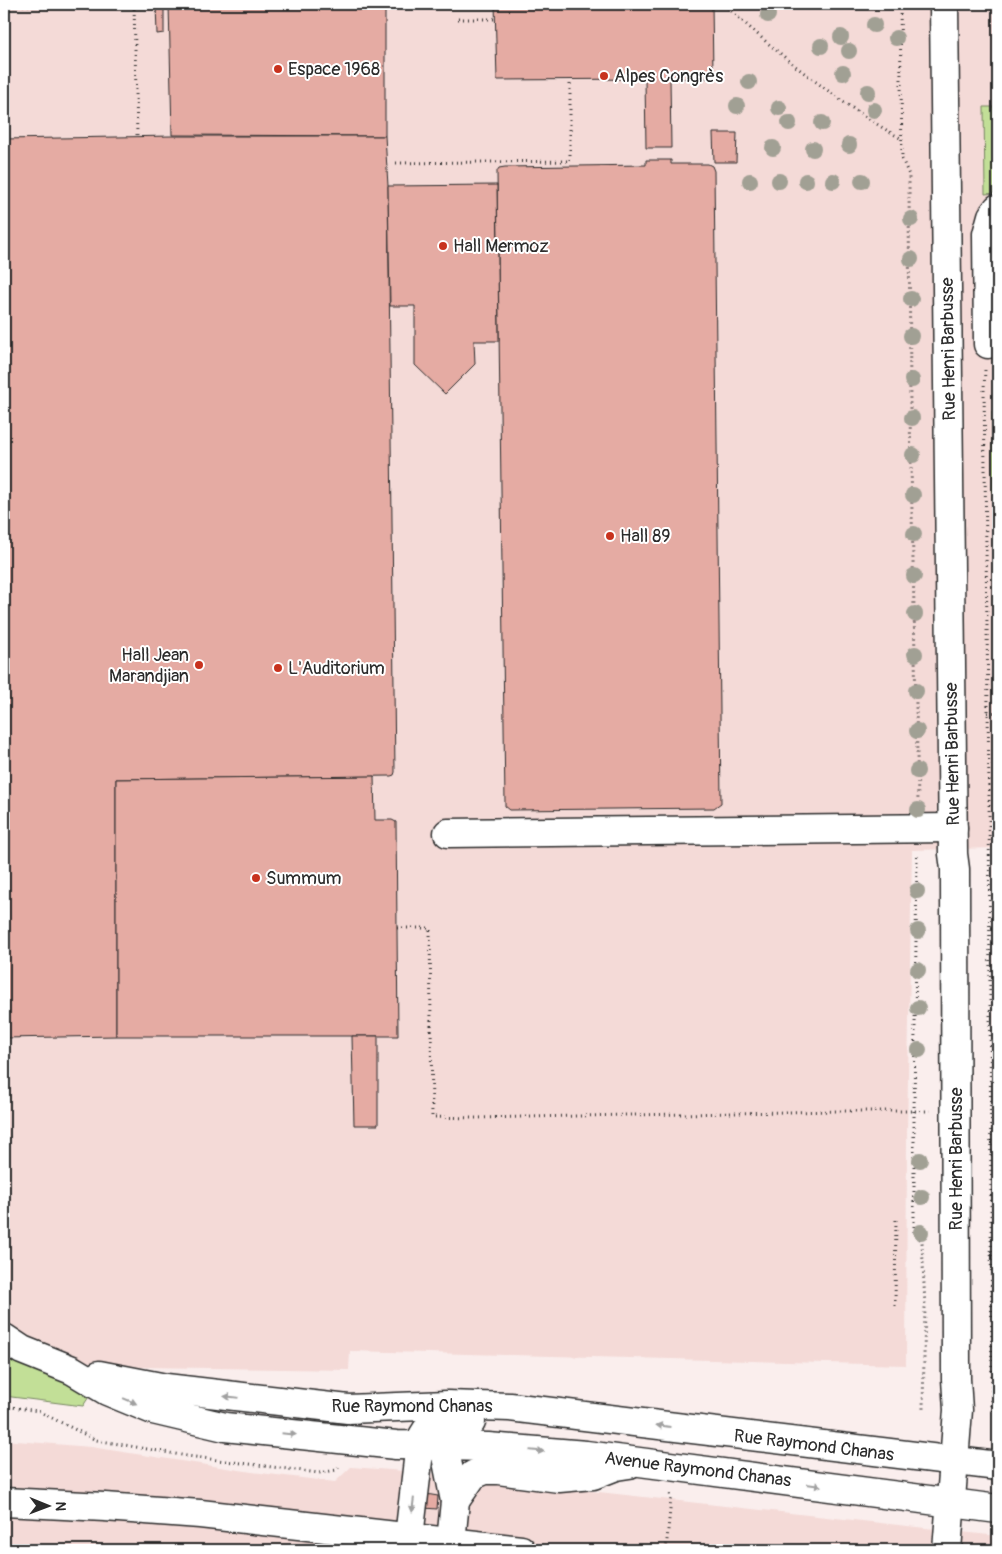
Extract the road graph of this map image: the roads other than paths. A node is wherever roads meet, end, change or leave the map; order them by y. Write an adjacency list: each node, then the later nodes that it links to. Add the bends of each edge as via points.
1 (944, 4): 4 (street, Rue Henri Barbusse)
2 (998, 208): 3 (street, via 987,234)
3 (988, 344)
4 (953, 828): 5 (street); 13 (street, Rue Henri Barbusse, via 958,1410)
5 (448, 833)
6 (4, 1338): 7 (street, via 22,1350)
7 (72, 1370): 8 (street, Rue Raymond Chanas, one-way to 7, via 348,1409 166,1388); 11 (street, Rue Raymond Chanas, one-way to 11, via 153,1410 225,1427)
8 (411, 1407): 10 (street, Rue Raymond Chanas, one-way to 8, via 510,1407); 11 (street)
9 (488, 1434): 10 (street, via 704,1446); 11 (street, Avenue Raymond Chanas); 12 (street, Avenue Raymond Chanas, one-way to 12, via 586,1455)
10 (731, 1434): 13 (street, Rue Raymond Chanas)
11 (424, 1440): 15 (street); 19 (street, one-way to 19)
12 (642, 1462): 15 (street, via 616,1466 593,1475 559,1478 485,1470 473,1475); 17 (street, Avenue Raymond Chanas, one-way to 17)
13 (954, 1462): 14 (street, Rue Raymond Chanas); 17 (street, Rue Henri Barbusse)
14 (998, 1466)
15 (455, 1501): 20 (street)
16 (4, 1502): 19 (street, via 200,1514)
17 (950, 1503): 18 (street, Avenue Raymond Chanas); 22 (street, Rue Henri Barbusse)
18 (998, 1509)
19 (408, 1537): 20 (street)
20 (451, 1542): 21 (street)
21 (521, 1550)
22 (947, 1550)

